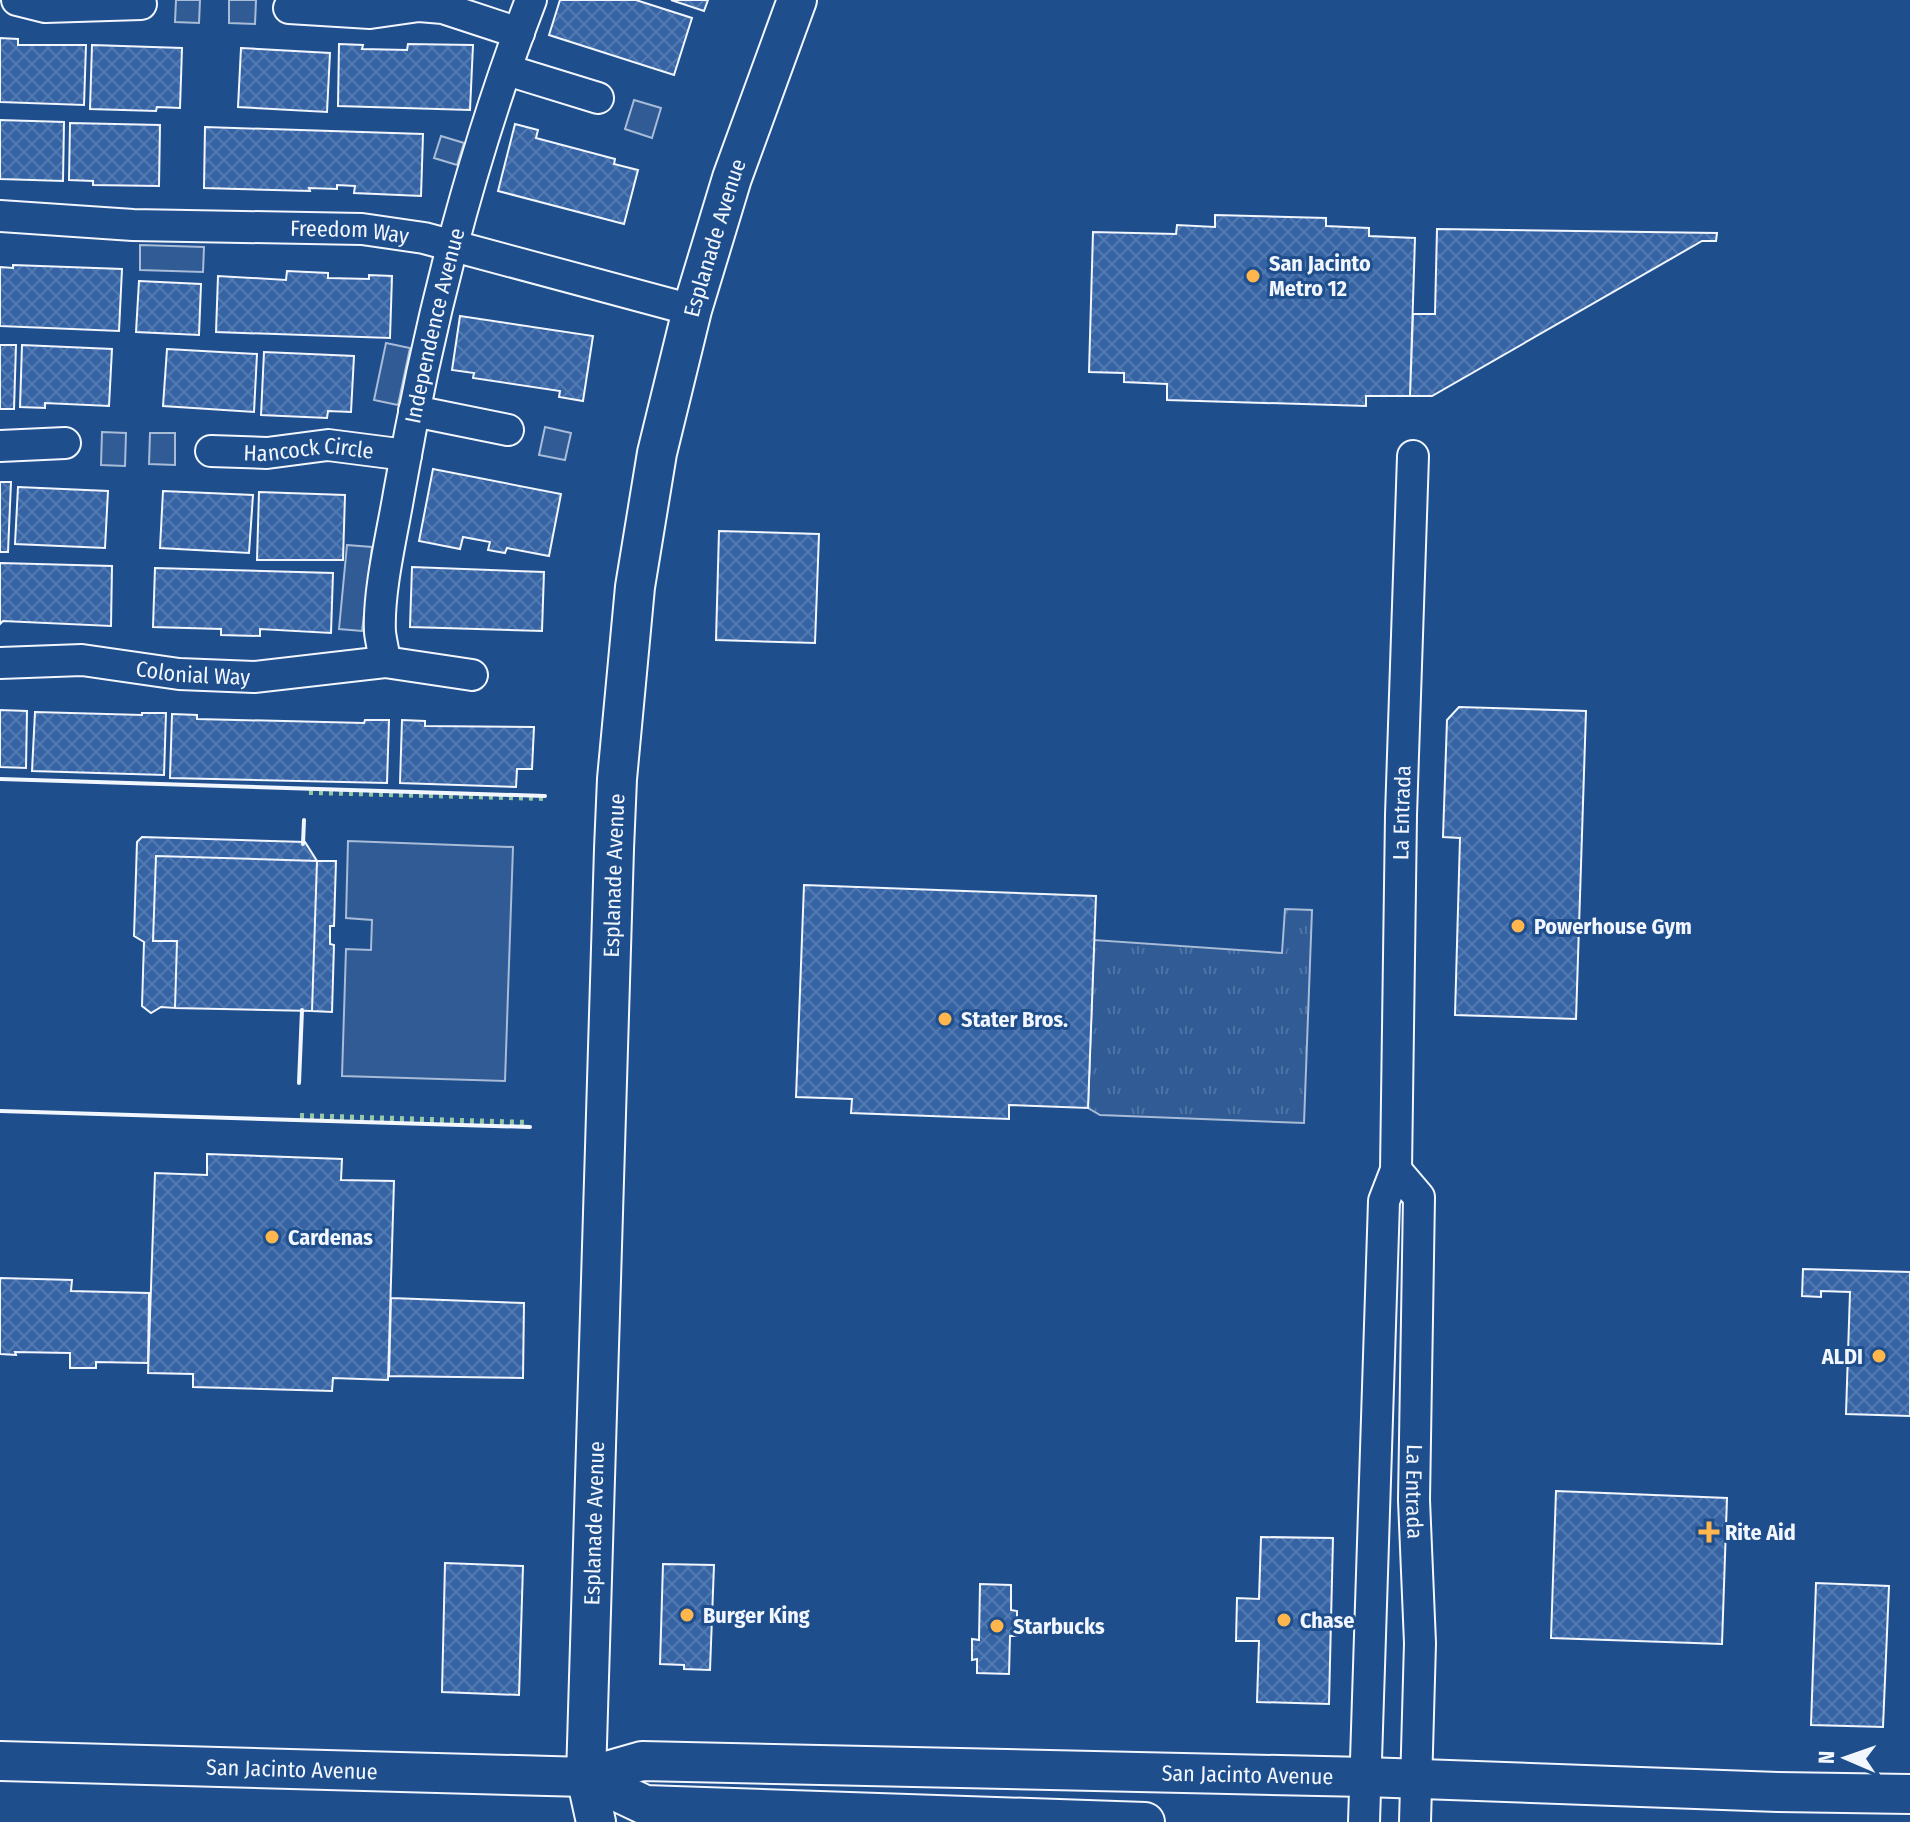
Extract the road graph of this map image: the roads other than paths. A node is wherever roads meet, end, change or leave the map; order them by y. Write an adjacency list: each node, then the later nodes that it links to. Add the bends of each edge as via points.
1 (17, 0): 4 (street, via 45,7)
2 (531, 0): 6 (street, Independence Avenue)
3 (797, 0): 11 (main road, Esplanade Avenue, via 732,178)
4 (141, 4)
5 (289, 8): 6 (street, via 370,13 443,8)
6 (519, 33): 7 (street, Independence Avenue)
7 (507, 70): 8 (street); 10 (street, Independence Avenue)
8 (598, 98)
9 (0, 216): 10 (street, Freedom Way, via 133,225 362,229)
10 (453, 246): 11 (street, Freedom Way); 12 (street, Independence Avenue)
11 (692, 310): 24 (main road, Esplanade Avenue, via 657,453 635,587 617,779)
12 (414, 411): 13 (street); 17 (street, Independence Avenue)
13 (508, 430)
14 (65, 443): 15 (street)
15 (0, 446)
16 (211, 451): 17 (street, Hancock Circle, via 267,453 328,445)
17 (406, 455): 19 (street, Independence Avenue, via 382,604)
18 (1413, 456): 22 (street, La Entrada)
19 (385, 662): 20 (street, Colonial Way, via 254,677 179,674 82,660); 21 (street, Colonial Way)
20 (0, 663)
21 (472, 675)
22 (1396, 1170): 25 (street, La Entrada, via 1384,1201); 26 (street, La Entrada, via 1419,1197)
23 (0, 1761): 24 (main road, San Jacinto Avenue)
24 (586, 1777): 25 (main road, San Jacinto Avenue, via 642,1761); 28 (main road, Esplanade Avenue); 29 (main road, Esplanade Avenue); 30 (main road, San Jacinto Avenue, via 645,1805)
25 (1366, 1777): 26 (main road, San Jacinto Avenue); 31 (street, La Entrada)
26 (1417, 1779): 27 (main road, San Jacinto Avenue); 32 (street, La Entrada)
27 (1910, 1794)
28 (568, 1822)
29 (596, 1822)
30 (1145, 1822)
31 (1364, 1822)
32 (1415, 1822)

